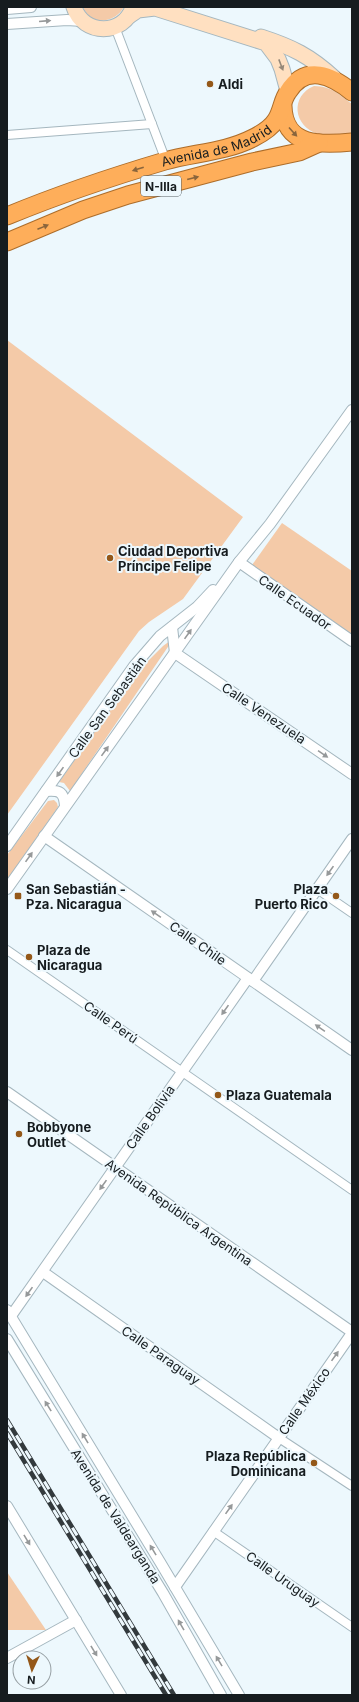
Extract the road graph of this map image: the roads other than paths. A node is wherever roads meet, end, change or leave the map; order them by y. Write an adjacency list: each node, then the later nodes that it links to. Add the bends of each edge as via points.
1 (31, 7): 4 (street)
2 (74, 7): 6 (main road)
3 (171, 7): 9 (main road, via 288,46 313,60)
4 (7, 9)
5 (131, 11): 8 (main road, via 125,20); 11 (main road, one-way to 11, via 155,8 266,43 282,69)
6 (82, 21): 7 (street, one-way to 6); 8 (main road, via 94,28)
7 (7, 24)
8 (115, 27): 12 (street)
9 (334, 78): 10 (highway, Avenida de Madrid / N-IIIa); 11 (highway, Avenida de Madrid / N-IIIa, via 312,74 298,81)
10 (352, 92)
11 (285, 99): 15 (highway, N-IIIa, one-way to 15, via 285,120 297,137); 17 (highway, Avenida de Madrid / N-IIIa, one-way to 17, via 276,120 262,133 247,141 122,174 50,198)
12 (152, 124): 13 (street); 16 (street)
13 (7, 135)
14 (352, 142): 15 (highway, Avenida de Madrid / N-IIIa)
15 (319, 143): 18 (highway, Avenida de Madrid / N-IIIa, one-way to 15, via 83,210 128,195 299,152)
16 (163, 153)
17 (7, 216)
18 (7, 242)
19 (352, 410): 20 (street, Calle San Sebastián, via 270,524)
20 (239, 562): 21 (street, Calle San Sebastián, via 197,607); 22 (street, Calle Ecuador); 23 (street, Calle San Sebastián, one-way to 20)
21 (172, 627): 23 (street); 25 (street, Calle San Sebastián, one-way to 25, via 160,636 134,666)
22 (352, 641)
23 (175, 653): 24 (street, Calle Venezuela, one-way to 24); 26 (street, Calle San Sebastián, one-way to 23)
24 (352, 774)
25 (46, 791): 26 (street, via 56,790 61,793); 29 (street, Calle San Sebastián)
26 (65, 806): 27 (street, Calle San Sebastián)
27 (44, 836): 30 (street, Calle San Sebastián, one-way to 27); 34 (street, Calle Chile, one-way to 27)
28 (352, 839): 31 (street, Calle Bolivia, one-way to 31)
29 (7, 846)
30 (7, 889)
31 (317, 889): 32 (street); 34 (street, Calle Bolivia)
32 (352, 913)
33 (7, 950): 36 (street, Calle Perú)
34 (250, 979): 35 (street, Calle Chile, one-way to 34); 36 (street, Calle Bolivia, one-way to 36)
35 (352, 1050)
36 (182, 1072): 38 (street, Calle Bolivia); 39 (street)
37 (7, 1092): 38 (street, Avenida República Argentina)
38 (115, 1168): 40 (street, Calle Bolivia, one-way to 40); 42 (street, Avenida República Argentina)
39 (352, 1190)
40 (43, 1272): 41 (street, Calle Bolivia, one-way to 41); 44 (street, Calle Paraguay)
41 (9, 1313): 48 (street, one-way to 41)
42 (352, 1332): 44 (street, Calle México, one-way to 42)
43 (7, 1339): 53 (street, Avenida de Valdearganda, one-way to 43, via 163,1593)
44 (279, 1438): 45 (street); 47 (street, Calle México, one-way to 44)
45 (352, 1486)
46 (7, 1506): 49 (street, one-way to 49)
47 (213, 1531): 48 (street, Calle México); 50 (street, Calle Uruguay)
48 (174, 1587): 54 (street, one-way to 48)
49 (76, 1620): 51 (street); 52 (street, one-way to 52)
50 (352, 1627)
51 (7, 1658)
52 (121, 1695)
53 (221, 1695)
54 (239, 1695)

